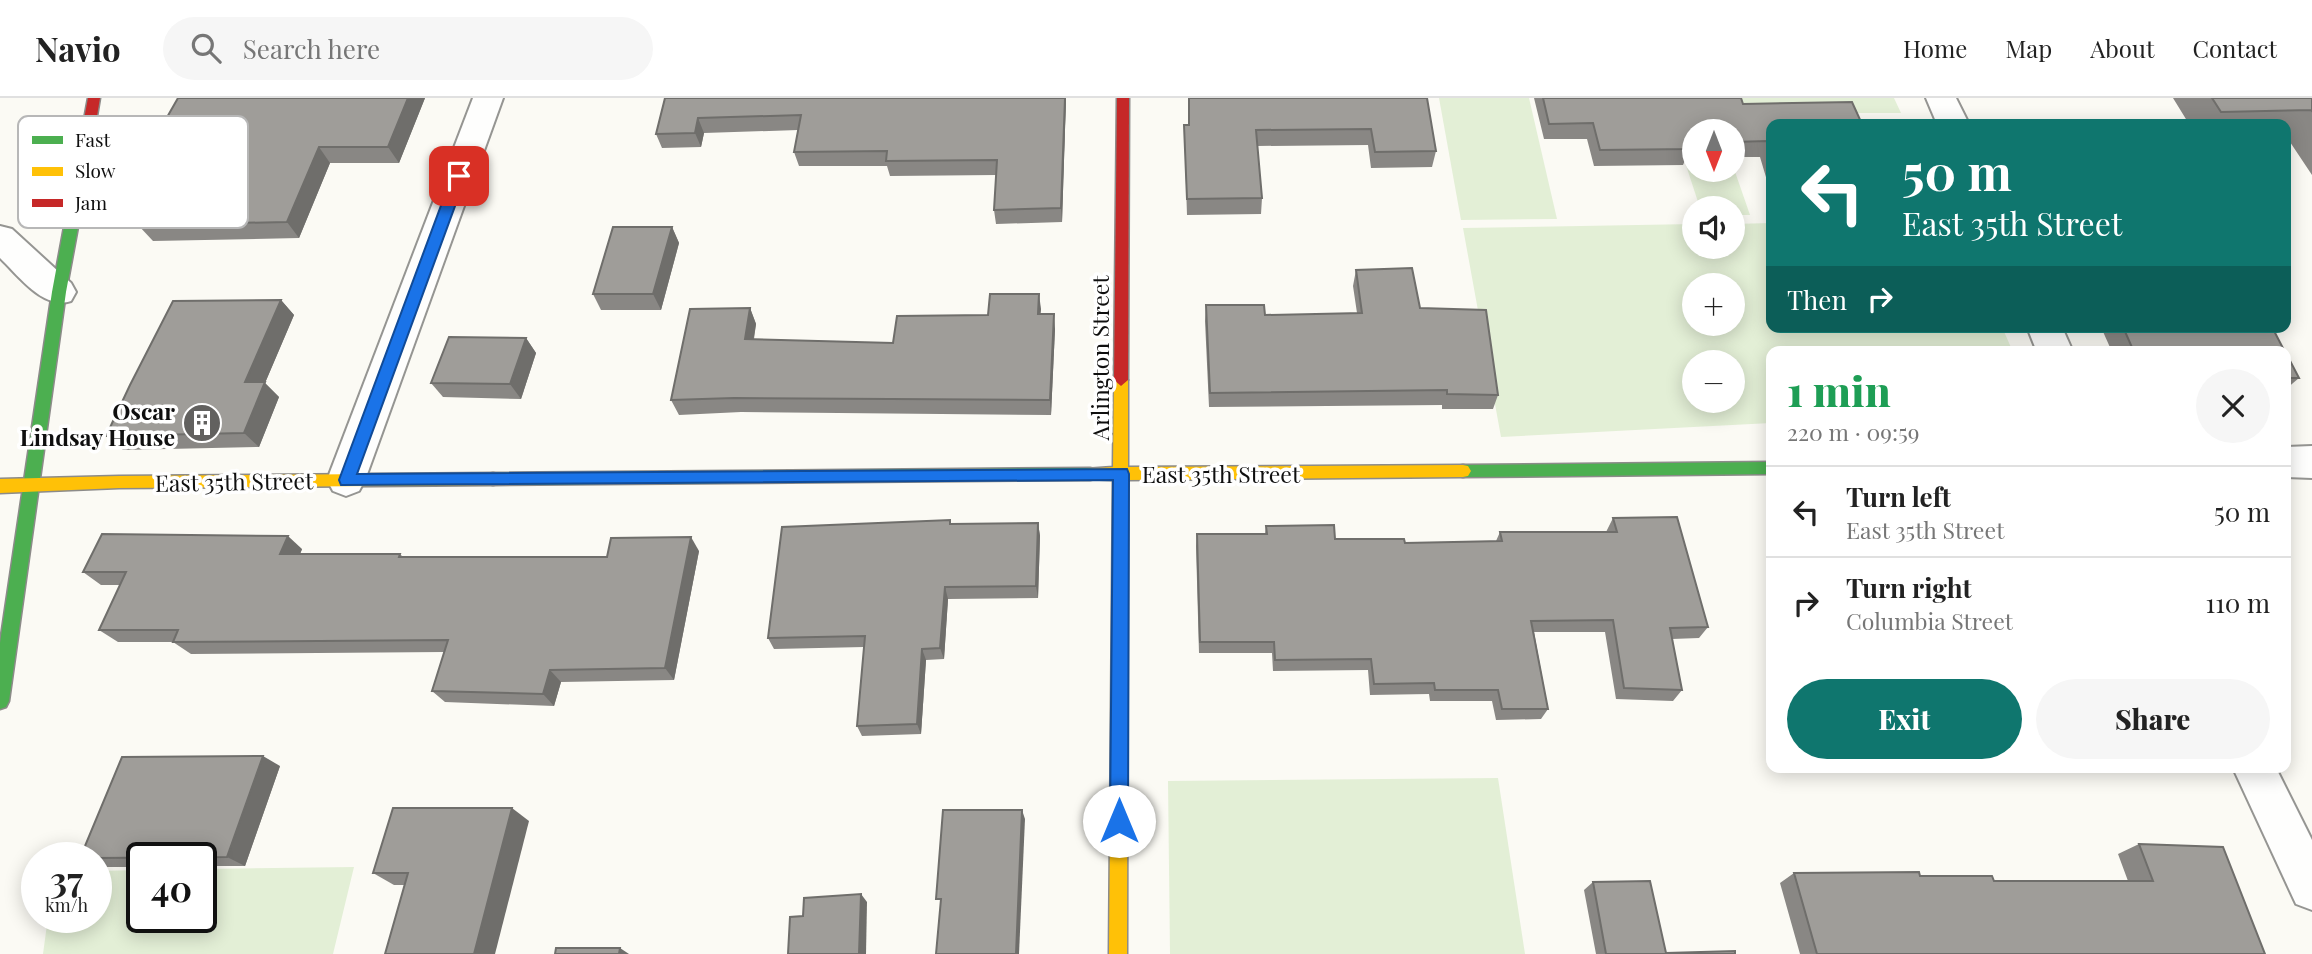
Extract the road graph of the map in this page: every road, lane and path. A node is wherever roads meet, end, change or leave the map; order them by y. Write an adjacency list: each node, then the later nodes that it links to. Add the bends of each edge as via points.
1 (94, 98): 5 (street)
2 (488, 98): 14 (street)
3 (1123, 98): 13 (street, Arlington Street)
4 (1941, 98): 6 (street)
5 (91, 116)
6 (1951, 119)
7 (70, 228): 9 (street)
8 (0, 238): 9 (street)
9 (58, 292): 15 (street)
10 (2291, 462): 11 (street)
11 (2312, 462)
12 (1766, 468): 13 (street, East 35th Street)
13 (1121, 474): 14 (street, East 35th Street); 20 (street, Arlington Street)
14 (346, 480): 15 (street, East 35th Street)
15 (33, 485): 16 (street, East 35th Street); 17 (street)
16 (0, 486)
17 (0, 701)
18 (2256, 773): 19 (street)
19 (2312, 888)
20 (1118, 954)

